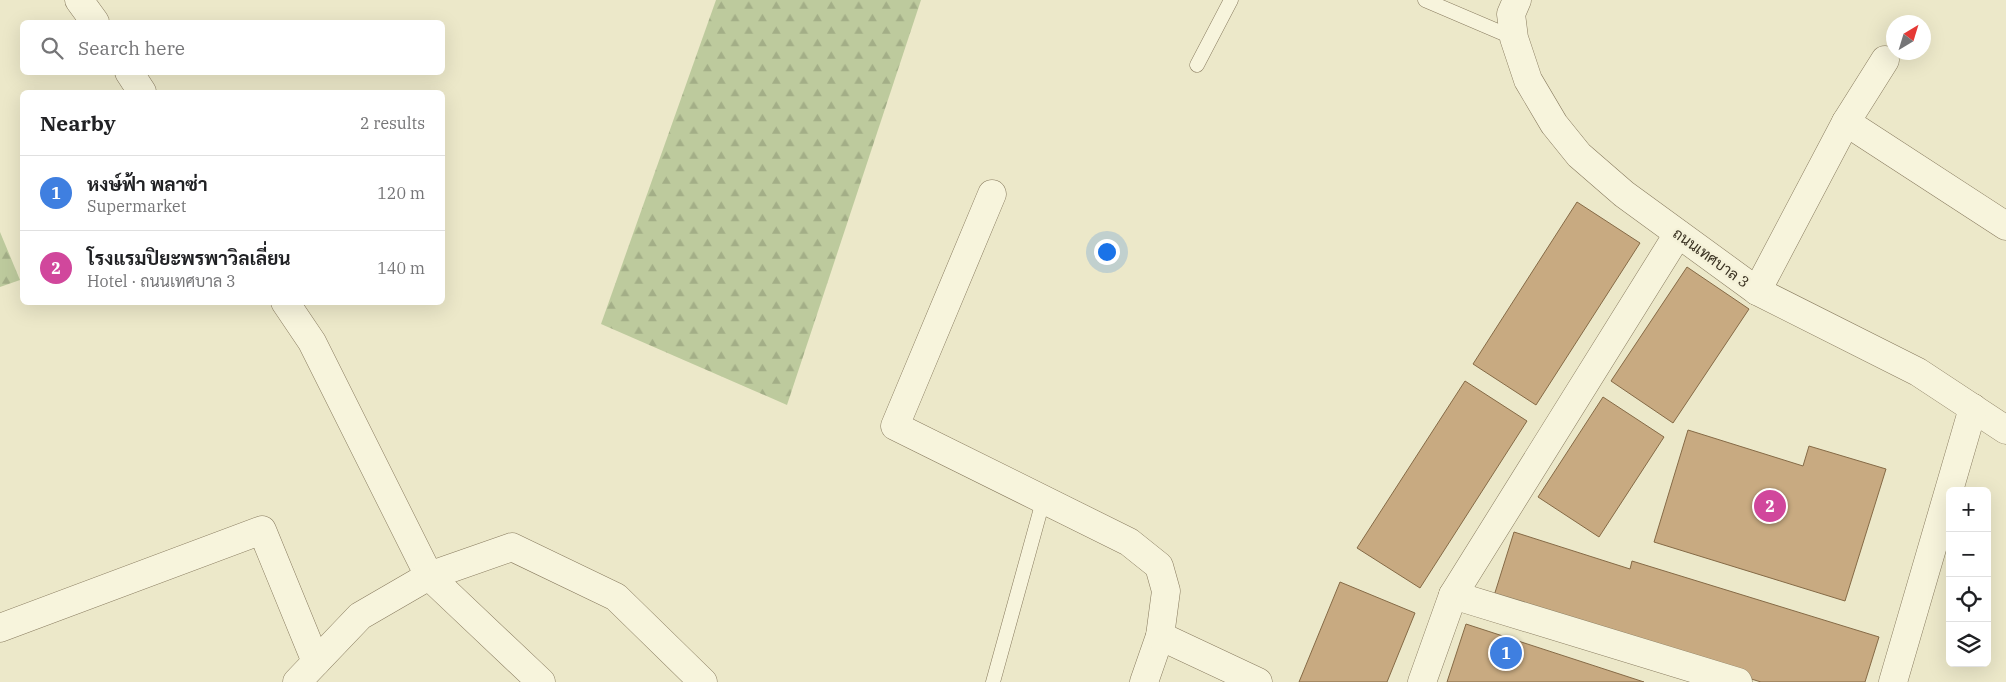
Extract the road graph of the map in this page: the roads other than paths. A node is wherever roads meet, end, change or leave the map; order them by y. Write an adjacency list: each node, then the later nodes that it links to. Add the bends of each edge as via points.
1 (79, 0): 5 (street)
2 (1232, 0): 8 (lane)
3 (1425, 0): 6 (lane)
4 (1517, 0): 6 (street, ถนนเทศบาล 3, via 1511,14)
5 (94, 20)
6 (1514, 38): 14 (street, ถนนเทศบาล 3, via 1528,80 1554,124 1579,155)
7 (1885, 60): 11 (street)
8 (1197, 65)
9 (131, 75): 10 (street)
10 (141, 90)
11 (1846, 122): 13 (street); 15 (street)
12 (992, 194): 19 (street, via 895,426)
13 (2006, 226)
14 (1678, 234): 15 (street, ถนนเทศบาล 3); 21 (street)
15 (1757, 291): 17 (street, ถนนเทศบาล 3, via 1918,372)
16 (287, 305): 20 (street, via 312,342)
17 (1972, 408): 18 (street, ถนนเทศบาล 3); 33 (street)
18 (2006, 430)
19 (1043, 501): 23 (street, via 1129,542 1160,566 1166,591); 28 (lane)
20 (429, 576): 24 (street, via 360,616); 26 (street); 27 (street, via 512,547 616,597)
21 (1453, 595): 31 (street); 32 (street)
22 (0, 628): 24 (street, via 262,530)
23 (1160, 636): 29 (street); 30 (street)
24 (316, 662): 25 (street)
25 (297, 682)
26 (541, 682)
27 (703, 682)
28 (993, 682)
29 (1144, 682)
30 (1258, 682)
31 (1422, 682)
32 (1738, 682)
33 (1893, 682)

